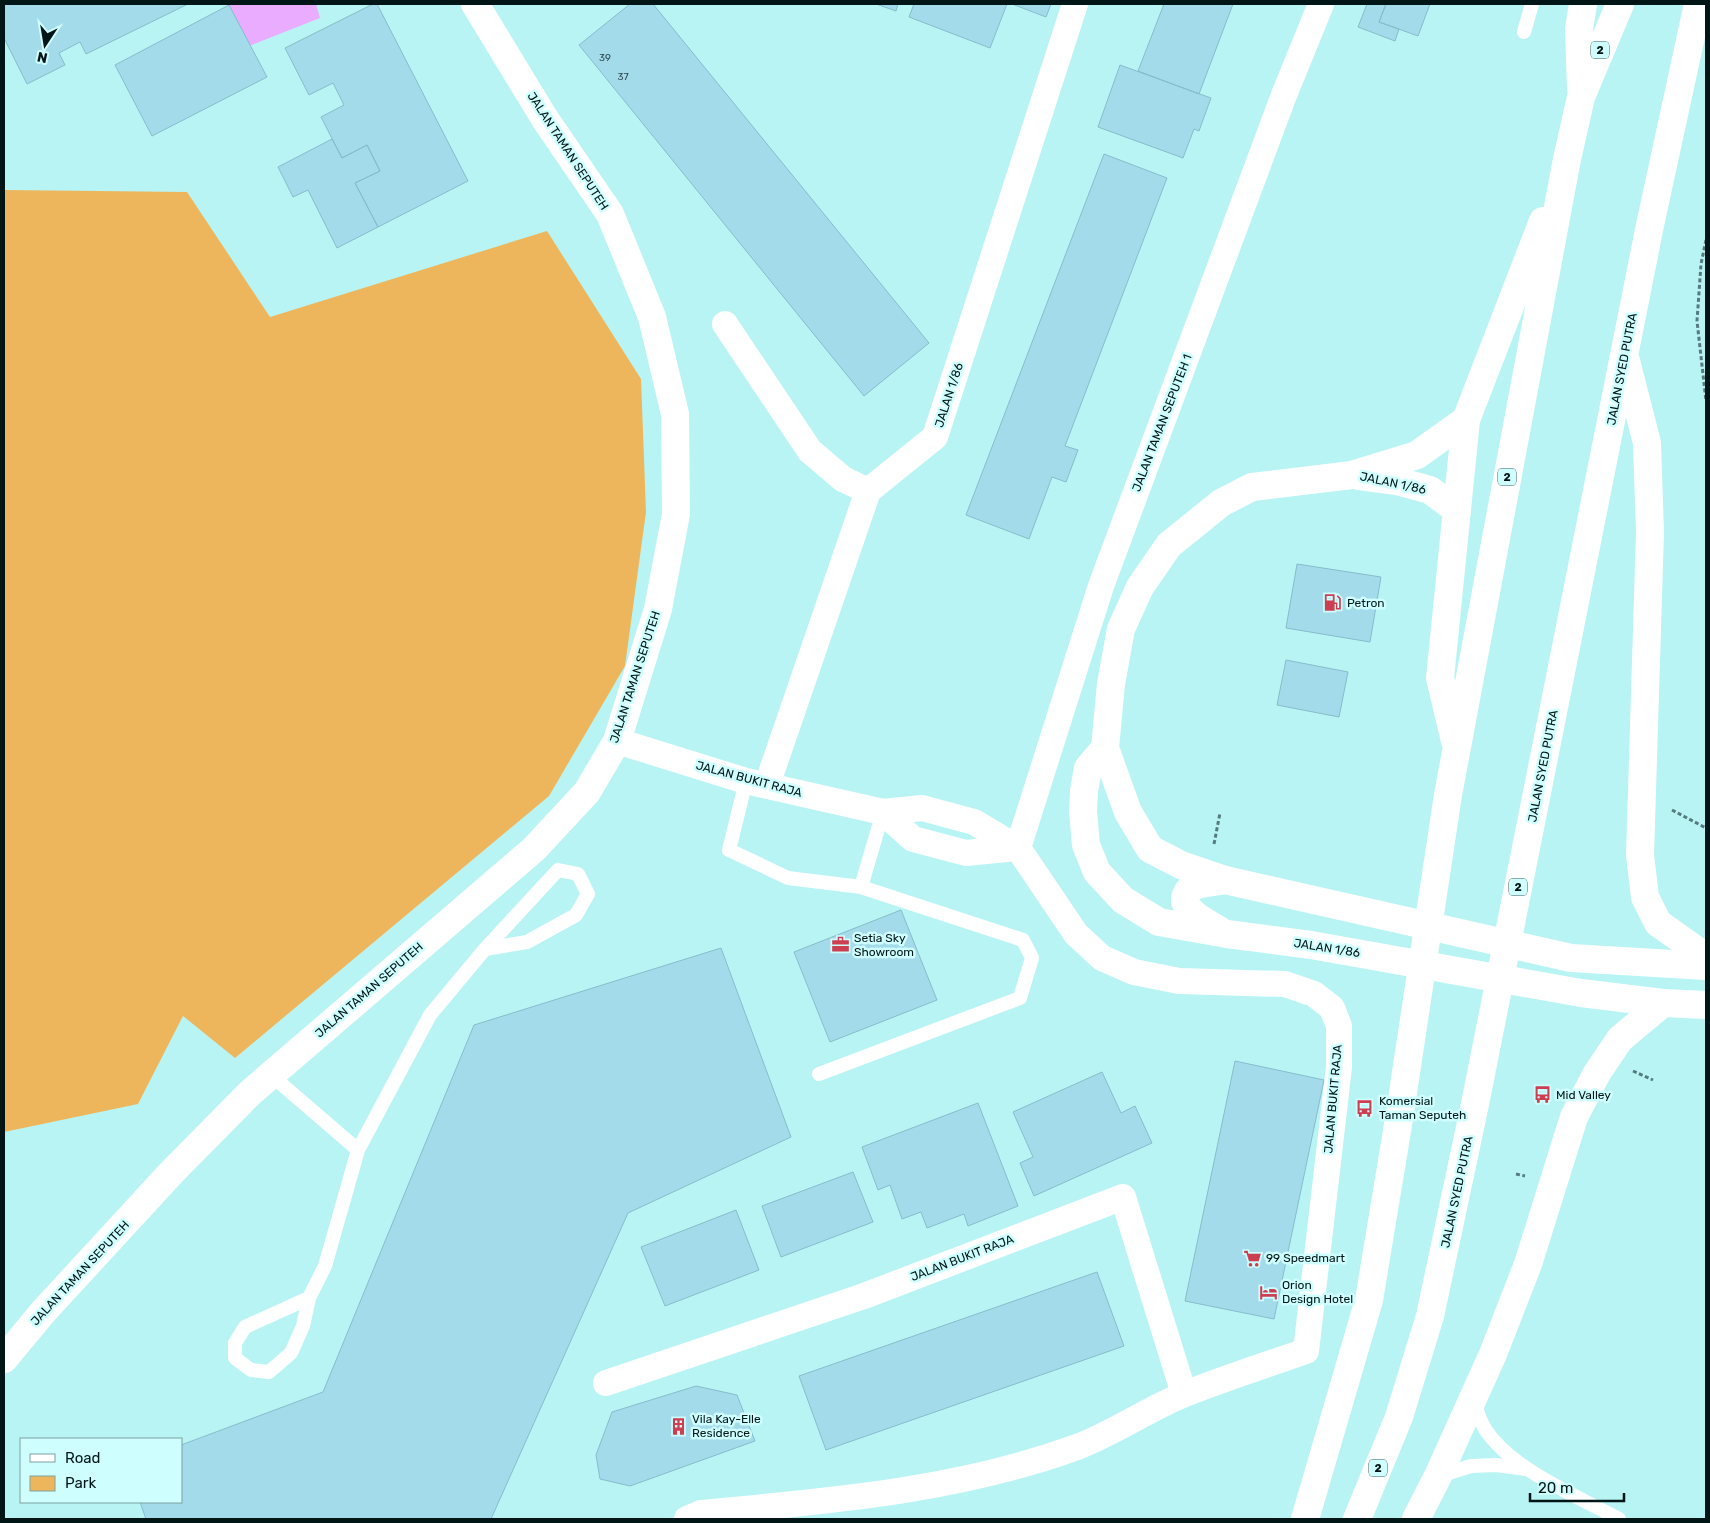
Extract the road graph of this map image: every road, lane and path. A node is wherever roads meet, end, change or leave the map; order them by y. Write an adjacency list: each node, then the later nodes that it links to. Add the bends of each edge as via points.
1 (475, 4): 21 (main road, JALAN TAMAN SEPUTEH, via 545,119 610,214 652,317 675,414 676,514 658,609)
2 (1075, 4): 19 (street, JALAN 1/86, via 935,437)
3 (1321, 4): 27 (street, JALAN TAMAN SEPUTEH 1, via 1101,586)
4 (1532, 4): 8 (lane)
5 (1583, 4): 11 (main road, via 1579,29)
6 (1620, 4): 11 (main road, 2)
7 (1698, 4): 10 (main road, JALAN SYED PUTRA / 2)
8 (1524, 32)
9 (1706, 40): 10 (main road)
10 (1681, 79): 15 (main road, JALAN SYED PUTRA / 2)
11 (1581, 97): 12 (main road, 2)
12 (1566, 159): 17 (main road); 23 (main road, 2)
13 (1706, 240): 16 (path, via 1697,321)
14 (725, 324): 19 (street, via 810,450 843,479)
15 (1624, 355): 33 (main road, via 1647,444 1650,532 1640,854 1645,897 1658,923); 53 (main road, JALAN SYED PUTRA / 2, via 1466,1152 1430,1316 1399,1417)
16 (1706, 401)
17 (1466, 420): 18 (main road, JALAN 1/86, via 1417,455); 20 (main road)
18 (1352, 475): 20 (main road, JALAN 1/86, via 1397,481 1430,490); 22 (main road, JALAN 1/86, via 1252,488 1220,503 1169,545 1140,587 1121,629 1111,684)
19 (868, 491): 24 (street)
20 (1457, 510): 23 (main road, via 1440,678)
21 (617, 741): 24 (street, JALAN BUKIT RAJA); 38 (main road, JALAN TAMAN SEPUTEH, via 587,792 534,849)
22 (1105, 748): 29 (main road, JALAN 1/86, via 1128,812 1150,849 1181,865); 31 (main road, JALAN 1/86, via 1088,768 1084,791 1086,845 1097,872 1123,900 1158,922)
23 (1457, 750): 52 (main road, 2, via 1369,1300)
24 (756, 783): 25 (street, JALAN BUKIT RAJA); 30 (lane, via 729,850 788,878)
25 (883, 812): 27 (street, JALAN BUKIT RAJA, via 913,839 966,853); 30 (lane)
26 (1220, 813): 28 (path)
27 (1018, 848): 47 (street, JALAN BUKIT RAJA, via 1076,934 1102,958 1134,972 1179,981 1286,984 1314,994 1332,1008 1339,1026 1338,1067 1306,1351)
28 (1213, 850)
29 (1225, 880): 31 (main road, via 1196,885 1188,890 1185,898 1186,906 1192,912); 34 (main road, JALAN 1/86, via 1572,958)
30 (861, 887): 39 (lane, via 1023,940 1032,958 1020,998)
31 (1227, 934): 35 (main road, JALAN 1/86, via 1311,945 1582,993)
32 (485, 949): 32 (lane, via 558,870 578,874 588,894 576,915 527,942); 41 (lane, via 430,1015)
33 (1706, 957)
34 (1706, 966)
35 (1663, 1003): 36 (main road, JALAN 1/86); 48 (main road, via 1620,1039 1597,1073 1574,1117 1528,1264)
36 (1706, 1006)
37 (1631, 1070): 40 (path)
38 (271, 1074): 41 (lane); 45 (main road, JALAN TAMAN SEPUTEH, via 172,1173 43,1312)
39 (819, 1074)
40 (1653, 1080)
41 (358, 1150): 44 (lane, via 326,1266)
42 (1516, 1174): 43 (path)
43 (1528, 1177)
44 (308, 1298): 44 (lane, via 303,1326 290,1353 269,1372 251,1370 235,1358 235,1343 245,1327)
45 (4, 1359)
46 (606, 1383): 47 (street, JALAN BUKIT RAJA, via 864,1296 1123,1198)
47 (1184, 1394): 51 (street, JALAN BUKIT RAJA, via 1078,1447 1014,1466 927,1487 702,1513)
48 (1473, 1399): 49 (lane, via 1484,1428 1501,1448); 50 (main road)
49 (1527, 1469): 50 (lane, via 1471,1466); 56 (lane)
50 (1438, 1476): 54 (main road); 55 (main road)
51 (687, 1519)
52 (1305, 1519)
53 (1357, 1519)
54 (1416, 1519)
55 (1422, 1519)
56 (1619, 1519)

